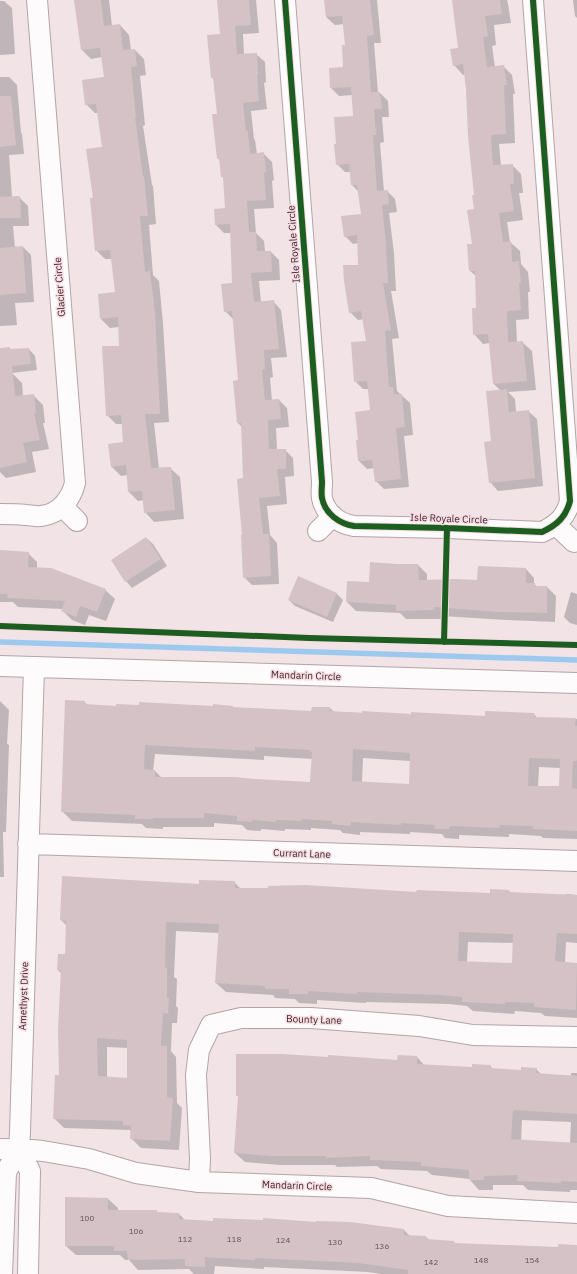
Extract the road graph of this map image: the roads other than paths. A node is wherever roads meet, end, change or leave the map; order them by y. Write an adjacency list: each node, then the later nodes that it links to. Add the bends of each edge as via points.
1 (37, 0): 4 (street, Glacier Circle, via 74,483 68,501)
2 (285, 0): 6 (street, Isle Royale Circle, via 322,497)
3 (533, 0): 8 (street, via 570,483 568,509)
4 (62, 506): 5 (street, Glacier Circle, via 50,514 41,516); 7 (street)
5 (0, 514)
6 (333, 516): 8 (street, Isle Royale Circle, via 347,525 354,526 542,532); 9 (street)
7 (76, 521)
8 (556, 525): 10 (street)
9 (318, 531)
10 (574, 542)
11 (0, 666): 12 (street, Mandarin Circle)
12 (34, 667): 13 (street, Mandarin Circle); 14 (street)
13 (577, 683)
14 (28, 844): 15 (street, Currant Lane); 17 (street, Amethyst Drive)
15 (577, 862)
16 (577, 1037): 18 (street, Bounty Lane, via 474,1035 419,1026 311,1018 241,1018 211,1024 199,1050 196,1075)
17 (9, 1149): 18 (street, Mandarin Circle, via 43,1151 89,1159 136,1173); 20 (street, Amethyst Drive); 21 (street, Amethyst Drive, via 30,1171)
18 (199, 1182): 19 (street, Mandarin Circle, via 371,1188 448,1206)
19 (577, 1214)
20 (2, 1274)
21 (28, 1274)

